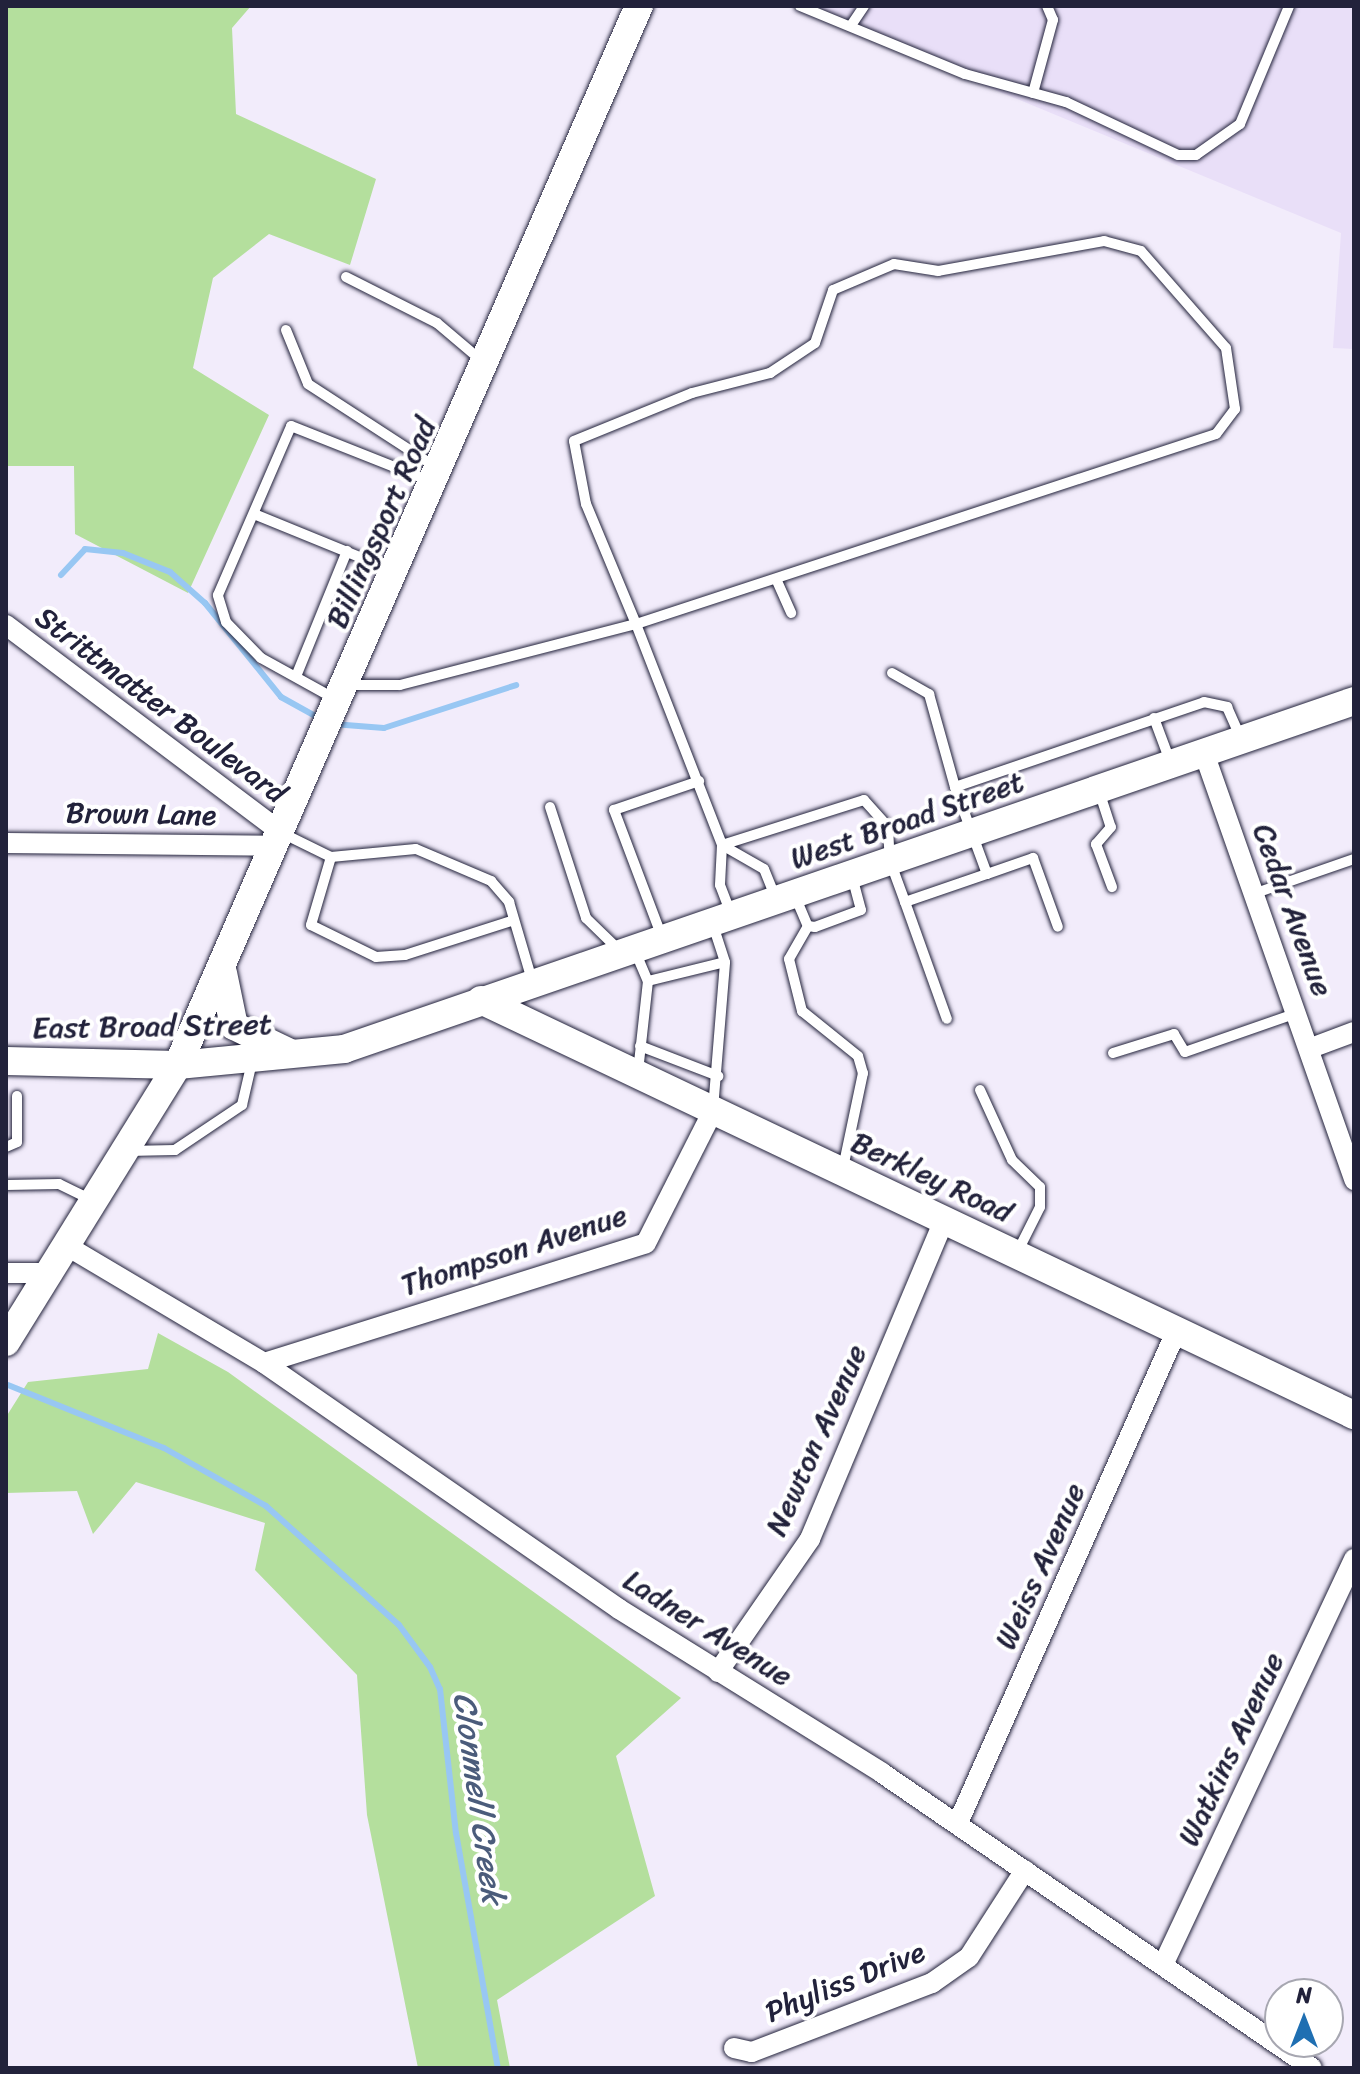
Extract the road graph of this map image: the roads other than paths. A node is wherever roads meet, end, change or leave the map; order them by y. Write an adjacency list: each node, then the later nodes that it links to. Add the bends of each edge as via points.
1 (639, 6): 11 (main road, Billingsport Road)
2 (800, 6): 6 (lane)
3 (864, 6): 7 (lane)
4 (1047, 6): 8 (lane, via 1053,20)
5 (1289, 6): 8 (lane, via 1240,124 1196,155 1178,155)
6 (830, 11): 7 (lane)
7 (852, 24): 8 (lane, via 965,74)
8 (1033, 93)
9 (346, 277): 11 (lane, via 437,323)
10 (286, 330): 12 (lane, via 308,384)
11 (487, 366): 12 (main road, Billingsport Road)
12 (438, 477): 13 (lane, via 291,426); 15 (main road, Billingsport Road)
13 (254, 514): 14 (lane); 21 (lane, via 218,595 219,608 261,658)
14 (347, 551): 15 (lane); 21 (lane)
15 (397, 572): 23 (main road, Billingsport Road)
16 (777, 581): 17 (lane); 18 (lane); 18 (lane, via 1216,434 1235,409 1226,348 1141,251 1104,241 938,271 894,264 833,290 815,343 770,373 692,393 574,441 586,504)
17 (791, 613)
18 (636, 624): 23 (lane, via 400,685); 28 (lane)
19 (6, 625): 33 (street, Strittmatter Boulevard)
20 (892, 673): 29 (lane, via 929,694)
21 (297, 674): 23 (lane)
22 (1354, 701): 25 (main road, West Broad Street)
23 (337, 708): 33 (main road, Billingsport Road)
24 (1154, 718): 25 (lane, via 1204,702 1227,707); 27 (lane); 29 (lane)
25 (1241, 740): 26 (main road, West Broad Street)
26 (1204, 753): 27 (main road, West Broad Street); 42 (street, Cedar Avenue)
27 (1171, 764): 30 (main road, West Broad Street)
28 (699, 781): 35 (lane); 49 (lane, via 614,810)
29 (955, 787): 32 (lane)
30 (1098, 789): 32 (main road, West Broad Street); 41 (lane, via 1111,827 1096,844)
31 (550, 807): 50 (lane, via 586,918)
32 (972, 833): 38 (main road, West Broad Street); 39 (lane)
33 (278, 839): 34 (street, Brown Lane); 36 (lane); 52 (main road, Billingsport Road)
34 (6, 843)
35 (722, 845): 38 (lane, via 864,800 888,827); 43 (lane, via 764,869); 45 (lane)
36 (331, 857): 46 (lane, via 416,849 491,881); 46 (lane, via 311,925 376,957 405,955)
37 (1354, 859): 42 (lane)
38 (890, 861): 40 (main road, West Broad Street); 44 (lane)
39 (987, 874): 44 (lane); 48 (lane, via 1033,858)
40 (851, 875): 43 (main road, West Broad Street); 47 (lane, via 861,910)
41 (1112, 887)
42 (1256, 893): 56 (street, Cedar Avenue)
43 (785, 897): 45 (main road, West Broad Street); 47 (lane)
44 (905, 902): 57 (lane)
45 (722, 918): 49 (main road, West Broad Street); 51 (lane)
46 (514, 920): 54 (lane)
47 (808, 926): 72 (lane, via 789,959 802,1011 858,1056 863,1073)
48 (1058, 927)
49 (662, 938): 50 (main road, West Broad Street)
50 (628, 950): 53 (lane); 54 (main road, West Broad Street)
51 (725, 962): 53 (lane); 66 (lane)
52 (223, 968): 61 (main road, via 234,1026 258,1044); 65 (main road, Billingsport Road)
53 (648, 981): 62 (lane)
54 (532, 982): 55 (main road, West Broad Street)
55 (481, 1000): 61 (main road, East Broad Street); 62 (main road, Berkley Road)
56 (1299, 1013): 59 (street, Cedar Avenue); 60 (lane, via 1185,1052 1174,1034)
57 (947, 1019)
58 (1354, 1032): 59 (street)
59 (1311, 1048): 73 (street, Cedar Avenue)
60 (1113, 1053)
61 (302, 1057): 64 (main road, East Broad Street)
62 (639, 1059): 66 (lane); 69 (main road, Berkley Road)
63 (6, 1061): 65 (main road, East Broad Street)
64 (252, 1062): 65 (main road, East Broad Street); 71 (lane, via 242,1105 175,1150)
65 (178, 1065): 71 (main road, Billingsport Road)
66 (718, 1076): 69 (lane)
67 (980, 1090): 78 (lane, via 1012,1160 1040,1187 1040,1207)
68 (17, 1096): 70 (lane, via 17,1142)
69 (713, 1111): 72 (main road, Berkley Road); 83 (street, Thompson Avenue, via 646,1243)
70 (6, 1147)
71 (125, 1151): 75 (main road, Billingsport Road)
72 (842, 1172): 76 (main road, Berkley Road)
73 (1354, 1180)
74 (6, 1185): 75 (lane, via 59,1184)
75 (94, 1201): 77 (main road, Billingsport Road)
76 (944, 1220): 78 (main road, Berkley Road); 86 (street, Newton Avenue, via 810,1539)
77 (67, 1246): 80 (main road, Billingsport Road); 83 (street, Ladner Avenue)
78 (1016, 1254): 81 (main road, Berkley Road)
79 (6, 1273): 80 (street)
80 (50, 1273): 82 (main road, Billingsport Road)
81 (1176, 1332): 84 (main road, Berkley Road); 87 (street, Weiss Avenue)
82 (6, 1342)
83 (264, 1363): 86 (street, Ladner Avenue)
84 (1354, 1415)
85 (1354, 1559): 89 (street, Watkins Avenue)
86 (718, 1672): 87 (street, Ladner Avenue)
87 (958, 1823): 88 (street, Ladner Avenue)
88 (1025, 1870): 89 (street, Ladner Avenue); 90 (street, Phyliss Drive, via 969,1957 932,1983 752,2052)
89 (1163, 1965): 91 (street, Ladner Avenue)
90 (734, 2048)
91 (1312, 2068)

